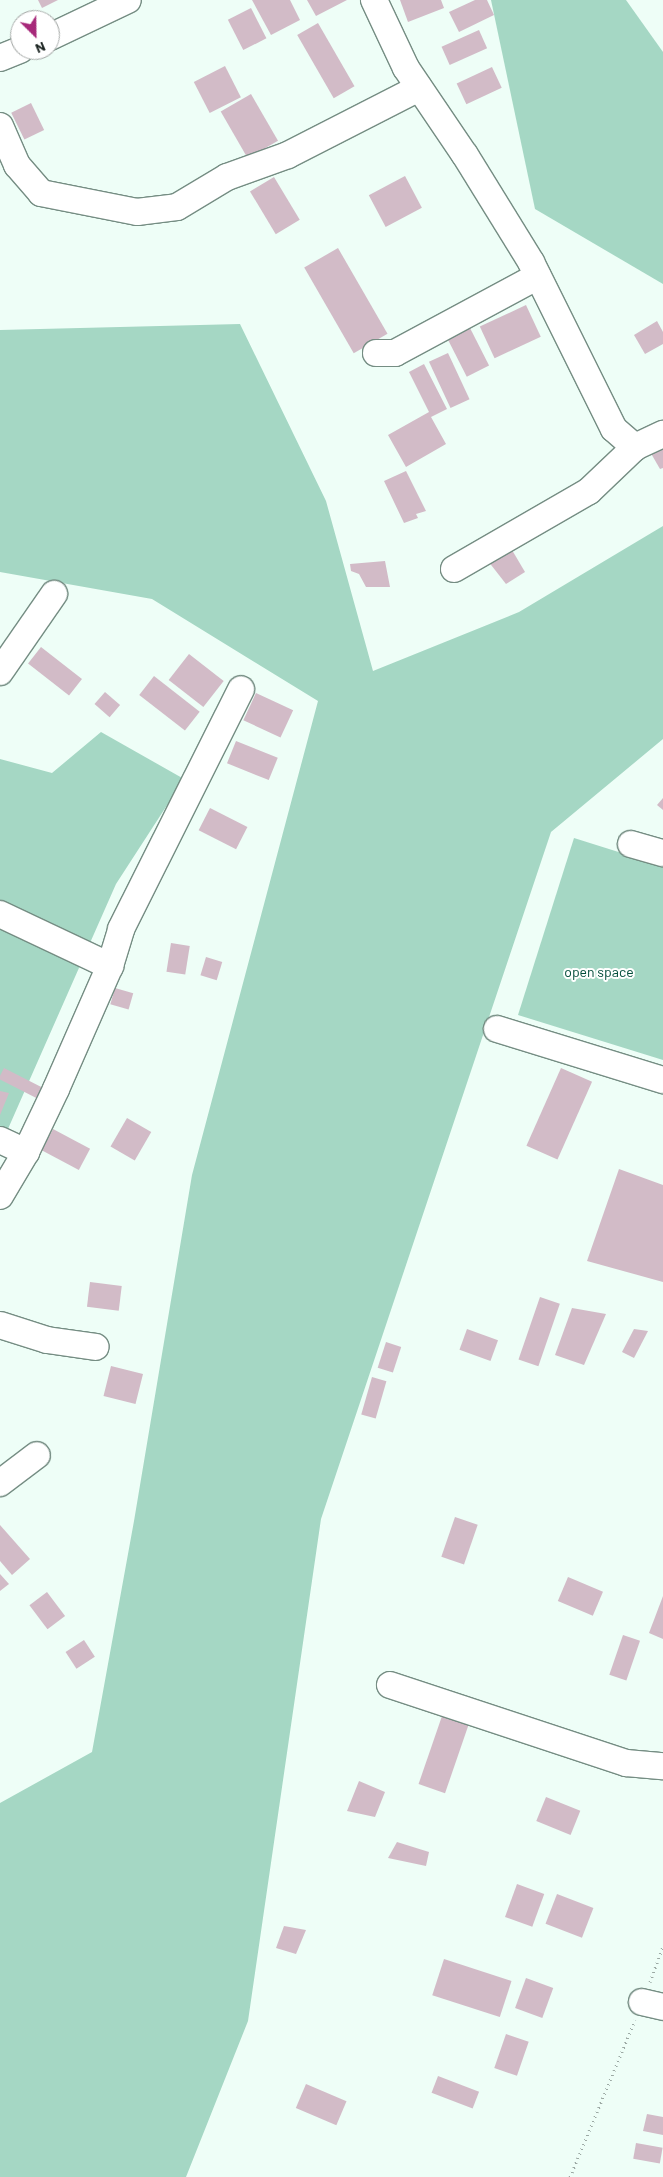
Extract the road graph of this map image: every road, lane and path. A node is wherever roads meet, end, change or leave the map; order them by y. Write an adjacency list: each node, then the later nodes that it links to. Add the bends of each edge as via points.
1 (128, 0): 3 (street)
2 (374, 0): 4 (street)
3 (60, 32)
4 (419, 88): 5 (street, via 288,156 227,177 177,207 137,212 41,193 17,165); 6 (street, via 465,155)
5 (0, 126)
6 (538, 276): 7 (street, via 395,353); 9 (street, via 614,429)
7 (376, 353)
8 (663, 434): 9 (street)
9 (635, 447): 10 (street, via 588,490)
10 (454, 569)
11 (54, 594): 12 (street)
12 (0, 672)
13 (241, 689): 17 (street, via 121,929)
14 (631, 844): 15 (street)
15 (663, 853)
16 (0, 914): 17 (street)
17 (110, 966): 21 (street)
18 (497, 1029): 19 (street)
19 (663, 1080)
20 (0, 1140): 21 (street)
21 (26, 1152): 22 (street)
22 (0, 1196)
23 (0, 1325): 24 (street, via 47,1340)
24 (96, 1347)
25 (37, 1455): 26 (street)
26 (0, 1483)
27 (390, 1684): 28 (street, via 626,1763)
28 (663, 1766)
29 (663, 1948): 30 (path)
30 (652, 2005): 31 (path)
31 (570, 2177)

